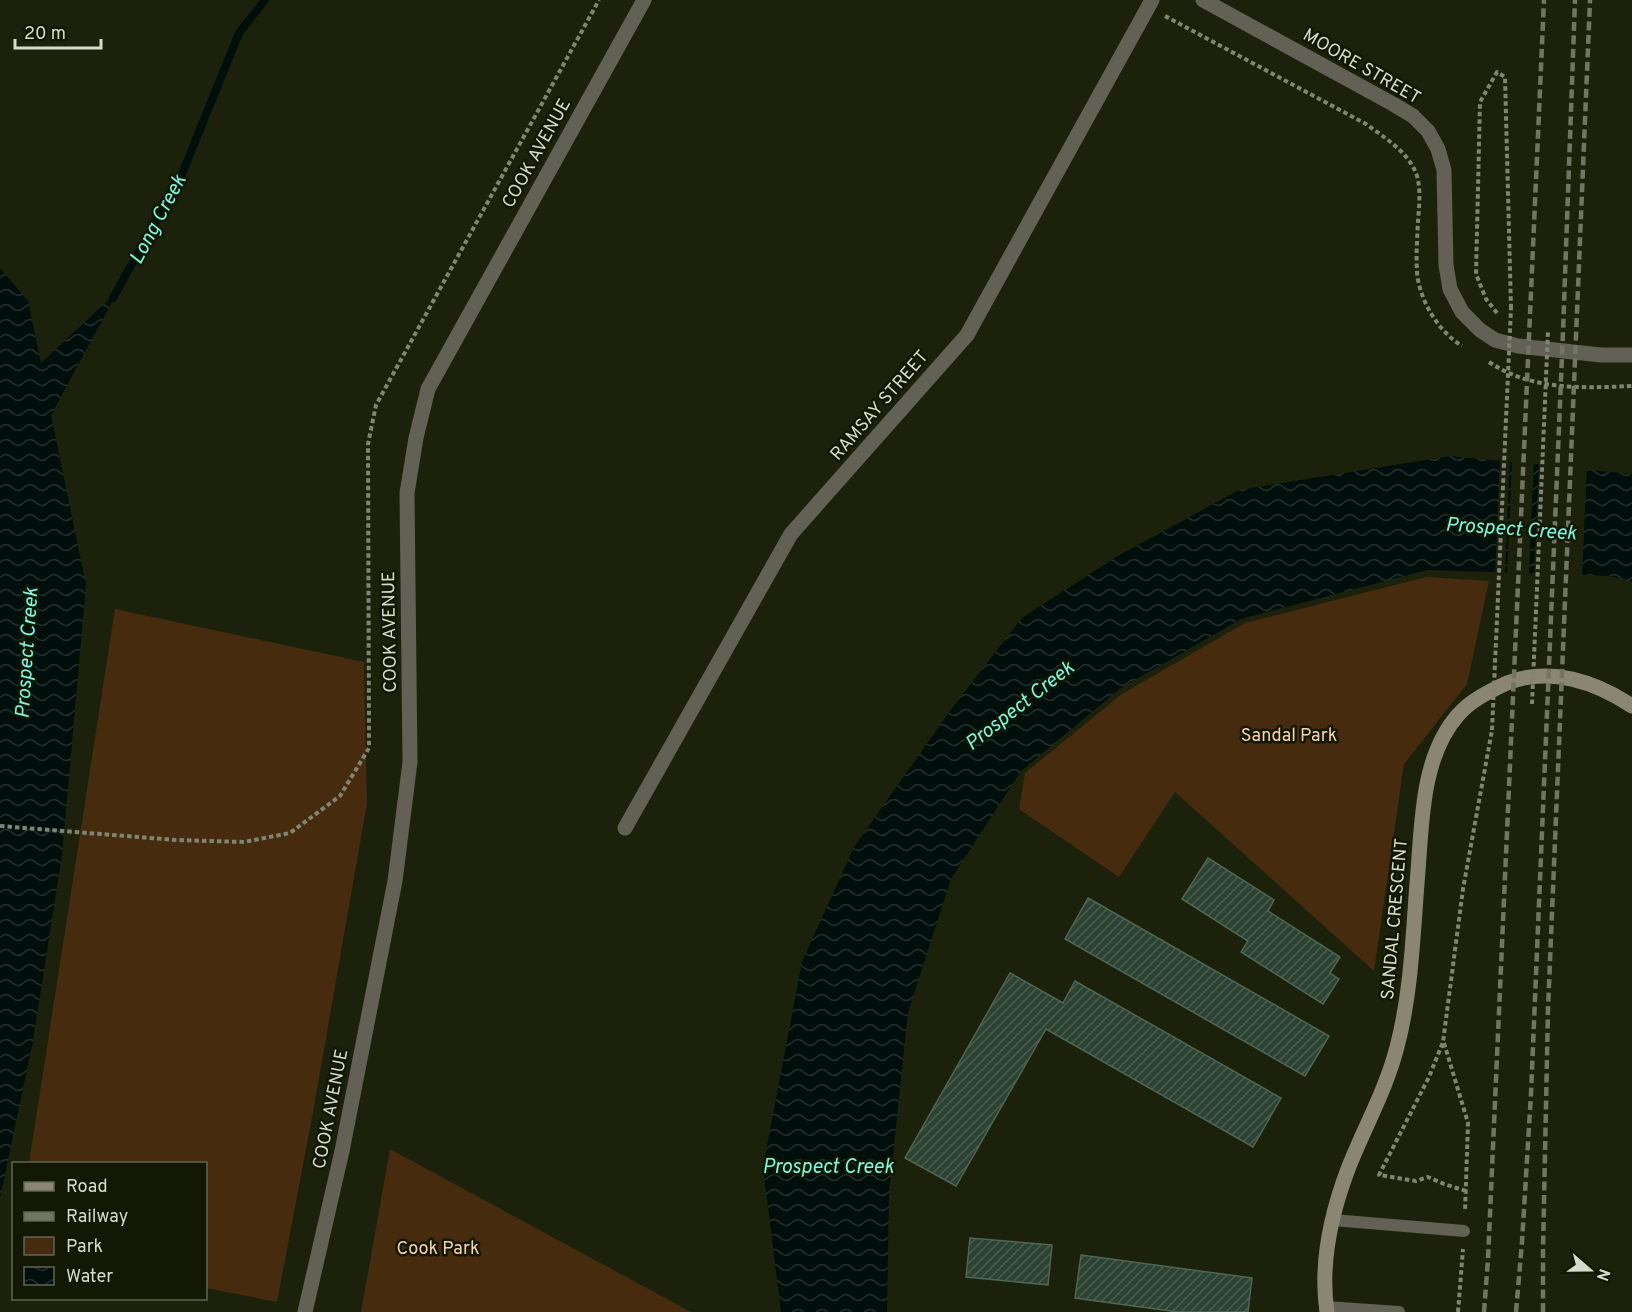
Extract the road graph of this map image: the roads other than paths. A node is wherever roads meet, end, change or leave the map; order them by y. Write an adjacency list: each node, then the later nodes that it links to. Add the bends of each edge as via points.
1 (644, 0): 10 (street, COOK AVENUE, via 428,388 407,493 410,762 395,880 342,1151)
2 (1212, 2): 4 (street, MOORE STREET, via 1393,104 1428,131 1444,170 1450,289 1462,312 1480,330 1495,340 1518,346)
3 (1150, 4): 6 (street, RAMSAY STREET, via 967,335 791,534)
4 (1632, 355)
5 (1632, 706): 7 (street, SANDAL CRESCENT, via 1587,683 1533,677 1497,688 1476,700 1458,715 1444,736 1433,762 1424,805 1405,1013 1387,1080 1348,1169)
6 (625, 828)
7 (1333, 1220): 8 (lane); 9 (street, SANDAL CRESCENT, via 1326,1260)
8 (1464, 1231)
9 (1327, 1309): 11 (lane)
10 (305, 1312)
11 (1399, 1312)

